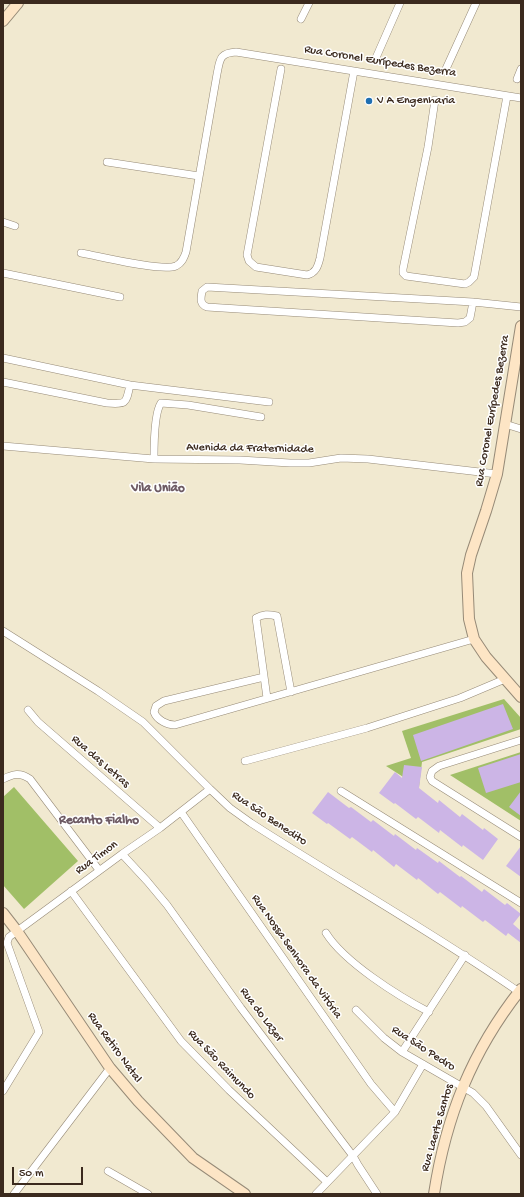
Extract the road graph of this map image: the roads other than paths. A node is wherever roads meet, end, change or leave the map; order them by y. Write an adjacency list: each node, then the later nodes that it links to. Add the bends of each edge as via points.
1 (18, 3): 6 (street)
2 (309, 3): 5 (street)
3 (400, 3): 7 (street)
4 (476, 3): 11 (street)
5 (301, 19)
6 (3, 21)
7 (375, 60)
8 (281, 69): 10 (street, via 247,254 256,266 307,275 316,270 320,258)
9 (521, 69): 12 (street)
10 (354, 71): 13 (street, Rua Coronel Eurípedes Bezerra); 17 (street, Rua Coronel Eurípedes Bezerra, via 236,52 226,53 220,58)
11 (445, 71)
12 (517, 79)
13 (507, 96): 14 (street, Rua Coronel Eurípedes Bezerra); 15 (street, via 474,277 465,284 406,276 403,273)
14 (521, 98)
15 (435, 100)
16 (107, 162): 17 (street)
17 (200, 176): 20 (street, via 186,252 180,263 168,268 158,268)
18 (3, 222): 19 (street)
19 (15, 226)
20 (80, 252)
21 (3, 273): 22 (street)
22 (120, 297)
23 (473, 302): 23 (street, via 208,287 202,291 201,302 207,307 458,323 470,318); 24 (street)
24 (521, 306)
25 (521, 326): 26 (street, Rua Coronel Eurípedes Bezerra)
26 (519, 354): 32 (street, Rua Coronel Eurípedes Bezerra)
27 (3, 358): 29 (street)
28 (3, 382): 29 (street, via 120,404 127,399)
29 (130, 385): 30 (street)
30 (269, 402)
31 (261, 417): 35 (street, via 161,403 157,416)
32 (505, 424): 33 (street); 36 (street, Rua Coronel Eurípedes Bezerra)
33 (521, 429)
34 (3, 446): 35 (street, Avenida da Fraternidade)
35 (154, 459): 36 (street, Avenida da Fraternidade, via 290,463 341,458 368,459)
36 (497, 474): 38 (street, Rua Coronel Eurípedes Bezerra, via 467,573 469,619)
37 (3, 631): 48 (street, Rua São Benedito, via 143,722)
38 (474, 638): 40 (street, Rua Coronel Eurípedes Bezerra); 41 (street)
39 (264, 677): 41 (street, via 256,618 269,614 277,616); 43 (street); 43 (street, via 164,701 156,706 154,712 166,723 175,725)
40 (505, 679): 42 (street, Rua Coronel Eurípedes Bezerra); 46 (street, via 460,698 367,728)
41 (291, 692): 43 (street)
42 (521, 697)
43 (267, 698)
44 (28, 710): 51 (street, Rua das Letras, via 38,722)
45 (521, 740): 52 (street, via 439,766 432,771 430,777 432,781)
46 (245, 761)
47 (3, 779): 54 (street, via 21,774 30,779)
48 (210, 790): 50 (street, Rua Timon); 60 (street, Rua São Benedito, via 251,823)
49 (341, 790): 56 (street)
50 (181, 812): 51 (street, Rua Timon); 69 (street, Rua Nossa Senhora da Vitória, via 371,1084)
51 (160, 828): 53 (street, Rua Timon)
52 (521, 837)
53 (122, 854): 54 (street, Rua Timon); 71 (street, Rua do Lazer, via 167,905)
54 (100, 870): 55 (street, Rua Timon)
55 (71, 891): 58 (street, Rua Timon); 73 (street, Rua São Raimundo, via 181,1041)
56 (521, 903)
57 (3, 913): 58 (street, Rua Retiro Natal)
58 (17, 931): 66 (street, Rua Retiro Natal); 68 (street, via 9,936 7,943 39,1032)
59 (326, 933): 63 (street, via 332,942 360,967)
60 (465, 955): 61 (street, Rua São Benedito); 63 (street)
61 (520, 990): 67 (street, Rua Laerte Santos, via 489,1034)
62 (356, 1010): 64 (street, Rua São Pedro)
63 (429, 1012): 64 (street)
64 (402, 1052): 65 (street, Rua São Pedro)
65 (423, 1064): 67 (street, Rua São Pedro); 69 (street)
66 (110, 1068): 74 (street); 76 (street, Rua Retiro Natal, via 192,1158)
67 (463, 1087): 70 (street, Rua São Pedro, via 486,1106); 79 (street, Rua Laerte Santos, via 446,1137)
68 (3, 1091)
69 (395, 1112): 71 (street)
70 (521, 1155)
71 (353, 1156): 73 (street); 78 (street, Rua do Lazer)
72 (108, 1171): 75 (street)
73 (327, 1182): 77 (street)
74 (14, 1194)
75 (148, 1194)
76 (245, 1194)
77 (316, 1194)
78 (377, 1194)
79 (434, 1194)

